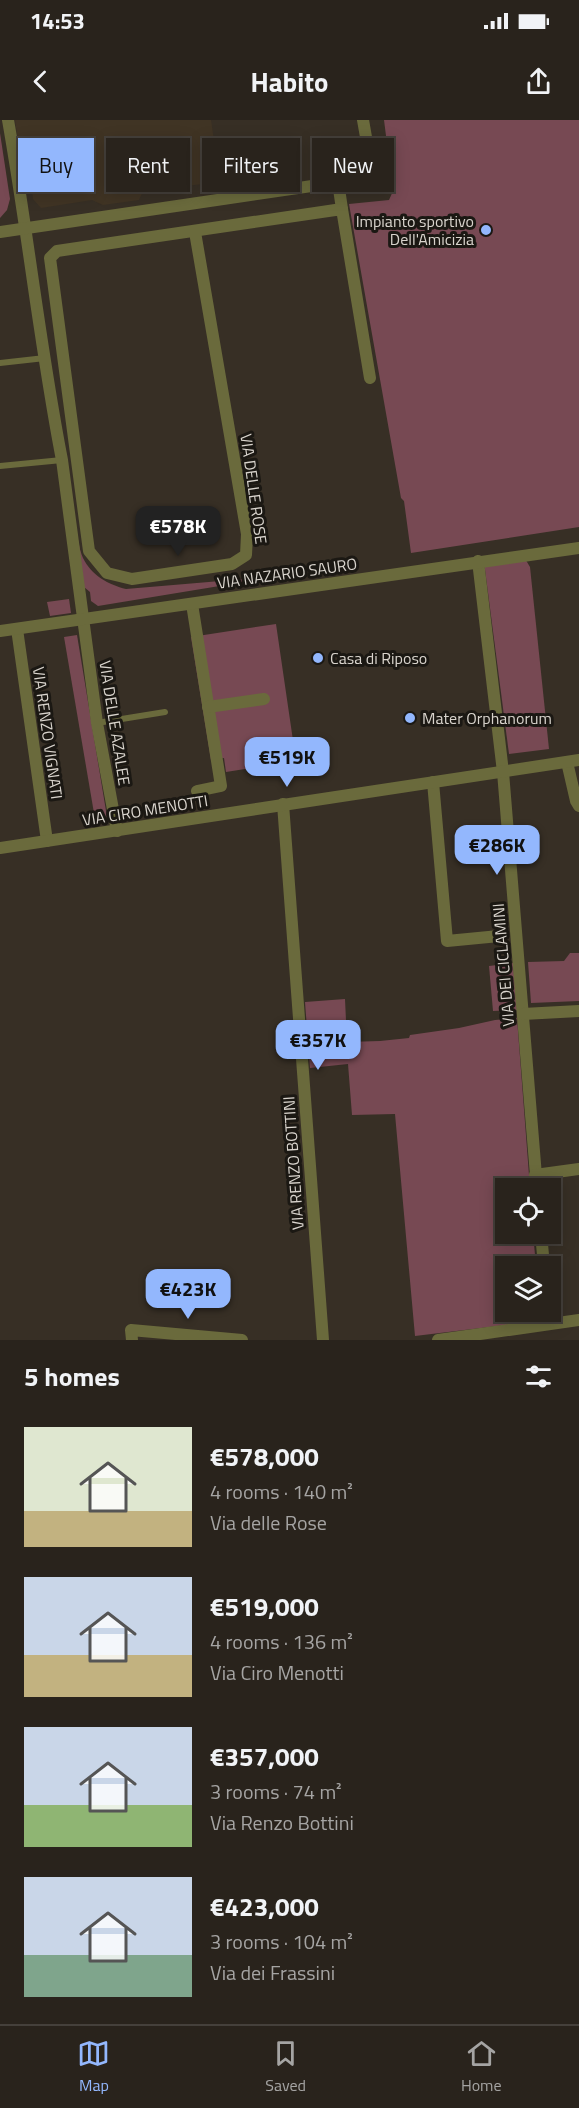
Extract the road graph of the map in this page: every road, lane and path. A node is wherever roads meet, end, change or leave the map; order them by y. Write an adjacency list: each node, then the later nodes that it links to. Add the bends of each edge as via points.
1 (8, 120): 7 (street)
2 (363, 120): 3 (street)
3 (366, 138)
4 (312, 186): 7 (street)
5 (339, 192): 6 (street)
6 (342, 209): 9 (street, VIA DELLE ROSE); 12 (street)
7 (27, 228): 8 (street); 10 (street)
8 (0, 232)
9 (195, 232): 13 (street, VIA DELLE ROSE, via 57,252 50,258); 13 (street, VIA DELLE ROSE, via 247,534 246,555 232,564 132,579 107,573 89,551)
10 (46, 358): 11 (lane); 14 (street)
11 (0, 363)
12 (370, 378)
13 (71, 417): 14 (street)
14 (54, 419): 15 (street)
15 (62, 460): 16 (lane); 20 (street)
16 (0, 466)
17 (579, 548): 18 (street, VIA NAZARIO SAURO)
18 (478, 561): 19 (street, VIA NAZARIO SAURO); 28 (street, VIA DEI CICLAMINI)
19 (192, 604): 20 (street, VIA NAZARIO SAURO); 24 (street)
20 (83, 620): 21 (street, VIA NAZARIO SAURO); 26 (street, VIA DELLE AZALEE)
21 (17, 628): 22 (street, VIA NAZARIO SAURO); 34 (street, VIA RENZO VIGNATI)
22 (0, 631)
23 (264, 699): 24 (street)
24 (208, 707): 30 (street, via 221,786)
25 (165, 712): 26 (lane)
26 (97, 723): 33 (street, VIA DELLE AZALEE)
27 (573, 761): 28 (street, VIA CIRO MENOTTI); 32 (street)
28 (503, 772): 29 (street, VIA CIRO MENOTTI); 38 (street, VIA DEI CICLAMINI)
29 (433, 782): 31 (street, VIA CIRO MENOTTI); 36 (street, VIA DEI CICLAMINI, via 447,940)
30 (197, 791)
31 (283, 804): 33 (street, VIA CIRO MENOTTI); 47 (street, VIA RENZO BOTTINI)
32 (579, 806)
33 (117, 831): 34 (street, VIA CIRO MENOTTI)
34 (46, 841): 35 (street, VIA CIRO MENOTTI)
35 (0, 848)
36 (499, 936)
37 (579, 1011): 38 (street)
38 (524, 1014): 40 (street, VIA DEI CICLAMINI)
39 (579, 1170): 41 (street)
40 (536, 1178)
41 (550, 1178)
42 (579, 1320): 44 (street)
43 (550, 1322): 44 (street)
44 (550, 1325): 48 (street)
45 (132, 1340): 46 (street, via 131,1330)
46 (242, 1340)
47 (323, 1340)
48 (438, 1340)

